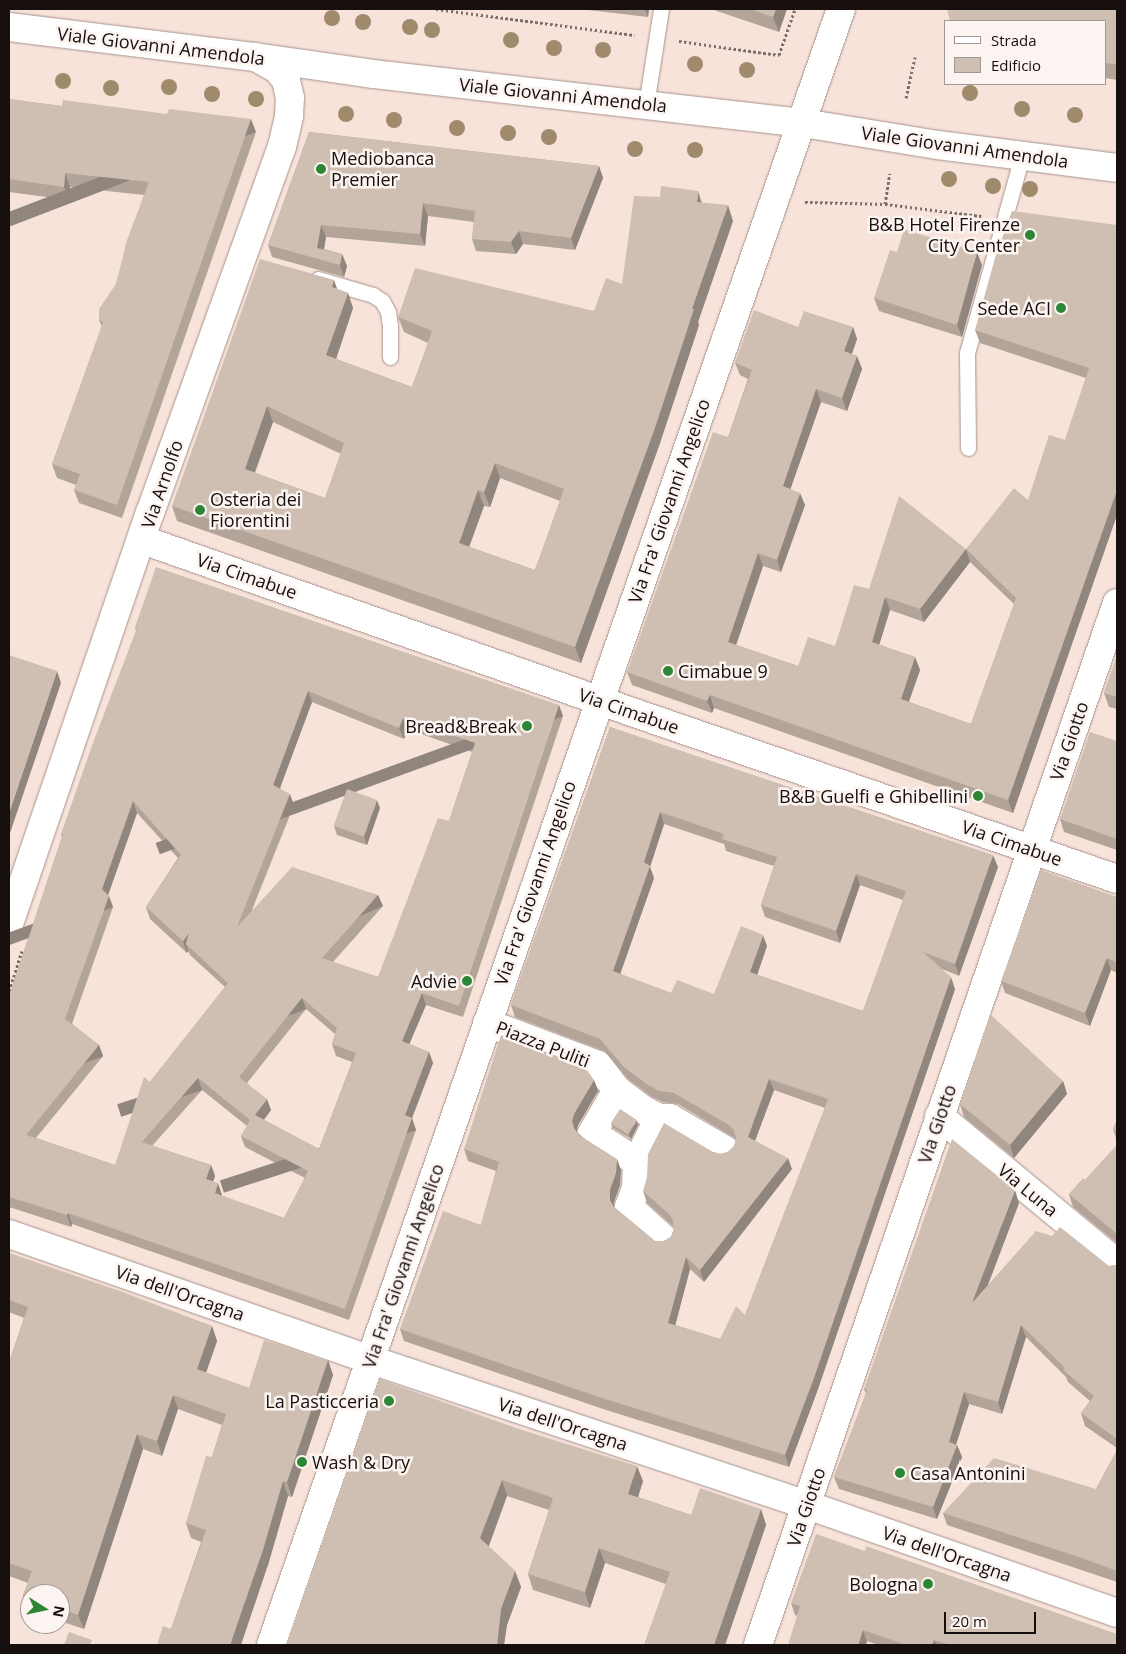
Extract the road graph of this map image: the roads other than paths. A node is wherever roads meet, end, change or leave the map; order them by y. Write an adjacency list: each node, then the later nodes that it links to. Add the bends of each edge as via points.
1 (661, 9): 5 (lane)
2 (841, 9): 6 (street, Via Fra' Giovanni Angelico)
3 (9, 26): 4 (street, Viale Giovanni Amendola)
4 (254, 56): 5 (street, Viale Giovanni Amendola, via 373,74); 12 (street, Via Arnolfo, via 277,69 286,80 289,116 282,147 249,260)
5 (646, 104): 6 (street, Viale Giovanni Amendola)
6 (803, 123): 7 (street, Viale Giovanni Amendola); 14 (street, Via Fra' Giovanni Angelico)
7 (1022, 156): 8 (street, Viale Giovanni Amendola); 11 (lane, via 967,353)
8 (1117, 168)
9 (300, 274): 10 (lane, via 372,295 382,301 388,312)
10 (390, 357)
11 (968, 448)
12 (143, 540): 14 (street, Via Cimabue); 17 (street, Via Arnolfo)
13 (1117, 603): 15 (street, Via Giotto)
14 (599, 700): 15 (street, Via Cimabue); 18 (street, Via Fra' Giovanni Angelico)
15 (1031, 849): 16 (street, Via Cimabue); 20 (street, Via Giotto)
16 (1117, 879)
17 (9, 924)
18 (487, 1023): 19 (street, Piazza Puliti, via 598,1065); 27 (street, Via Fra' Giovanni Angelico)
19 (617, 1090): 21 (street, Piazza Puliti); 23 (street, via 592,1132)
20 (939, 1116): 26 (street, Via Luna); 28 (street, Via Giotto)
21 (659, 1118): 22 (street, Piazza Puliti, via 670,1118); 23 (street)
22 (725, 1150)
23 (637, 1162): 25 (street, via 636,1188 629,1207)
24 (9, 1234): 27 (street, Via dell'Orcagna)
25 (662, 1238)
26 (1117, 1263)
27 (371, 1360): 28 (street, Via dell'Orcagna); 30 (street, Via Fra' Giovanni Angelico)
28 (807, 1505): 29 (street, Via dell'Orcagna); 31 (street, Via Giotto)
29 (1117, 1613)
30 (271, 1645)
31 (758, 1645)

